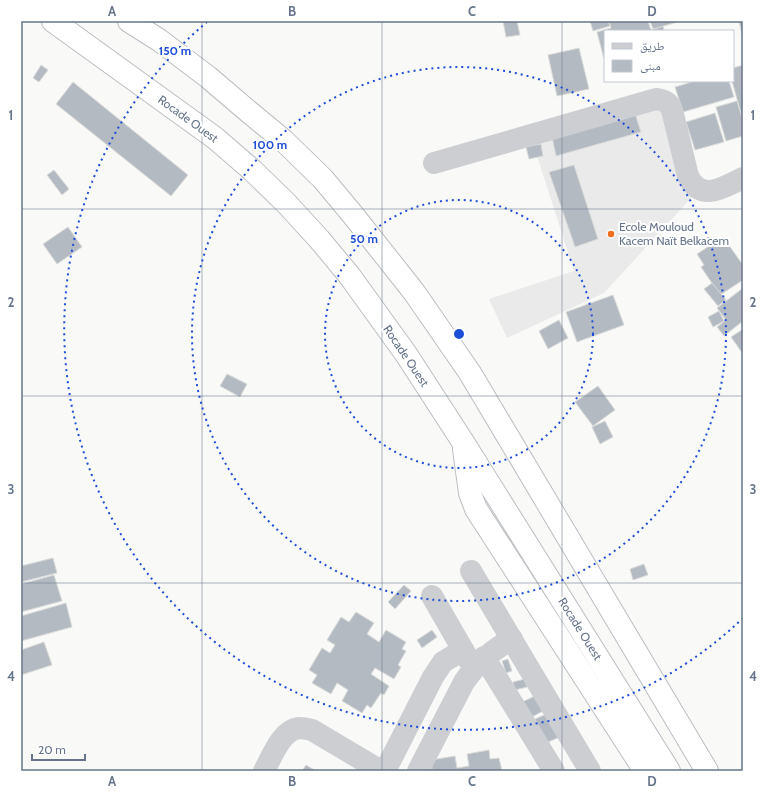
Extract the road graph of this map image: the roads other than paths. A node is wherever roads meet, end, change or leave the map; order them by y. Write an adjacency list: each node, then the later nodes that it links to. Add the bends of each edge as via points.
1 (129, 21): 20 (highway, via 160,40 208,77 283,140 328,185 409,286 470,373)
2 (60, 26): 5 (highway, Rocade Ouest, via 215,138 286,204 349,275 406,354)
3 (434, 163): 4 (street, via 656,99 666,101 670,105 688,176 695,187 714,191)
4 (743, 178)
5 (463, 442): 18 (highway, via 470,493 476,509); 19 (highway, Rocade Ouest)
6 (471, 571): 8 (street)
7 (432, 596): 9 (street)
8 (512, 639): 9 (street); 17 (street)
9 (474, 659): 10 (street); 13 (street, via 443,662); 14 (street)
10 (536, 742): 15 (street); 16 (street)
11 (264, 771): 12 (street, via 288,732 299,728 312,730)
12 (381, 771)
13 (385, 771)
14 (418, 771)
15 (538, 771)
16 (554, 771)
17 (590, 771)
18 (644, 771)
19 (669, 771)
20 (706, 771)

